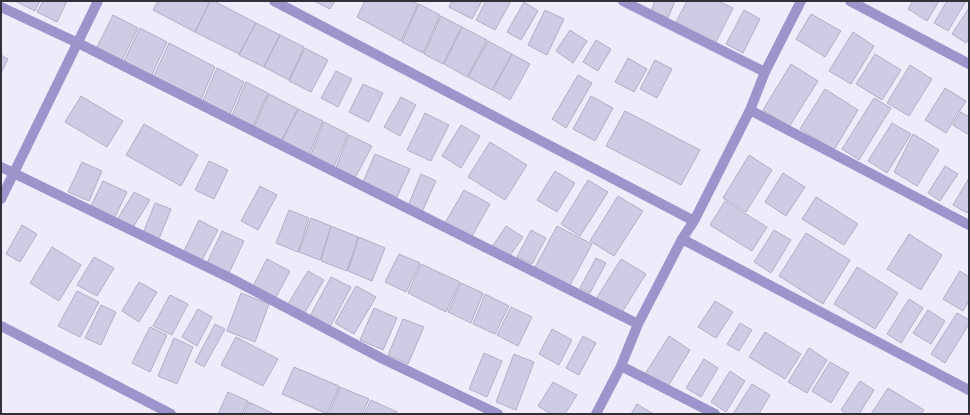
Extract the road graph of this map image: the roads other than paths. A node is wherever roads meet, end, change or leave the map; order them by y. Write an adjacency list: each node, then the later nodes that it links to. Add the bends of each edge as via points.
1 (98, 1): 7 (street)
2 (274, 1): 14 (street)
3 (623, 1): 9 (street)
4 (801, 1): 9 (street)
5 (850, 1): 8 (street)
6 (1, 7): 7 (street)
7 (78, 43): 12 (street); 17 (street)
8 (969, 64)
9 (765, 72): 10 (street)
10 (750, 110): 14 (street); 15 (street)
11 (1, 167): 12 (street)
12 (13, 173): 13 (street); 22 (street, via 232,279 383,360)
13 (1, 199)
14 (694, 220): 16 (street)
15 (969, 225)
16 (682, 239): 17 (street); 20 (street)
17 (638, 324): 19 (street)
18 (1, 326): 21 (street)
19 (620, 366): 23 (street); 24 (street)
20 (969, 390)
21 (171, 414)
22 (498, 414)
23 (596, 414)
24 (715, 414)

